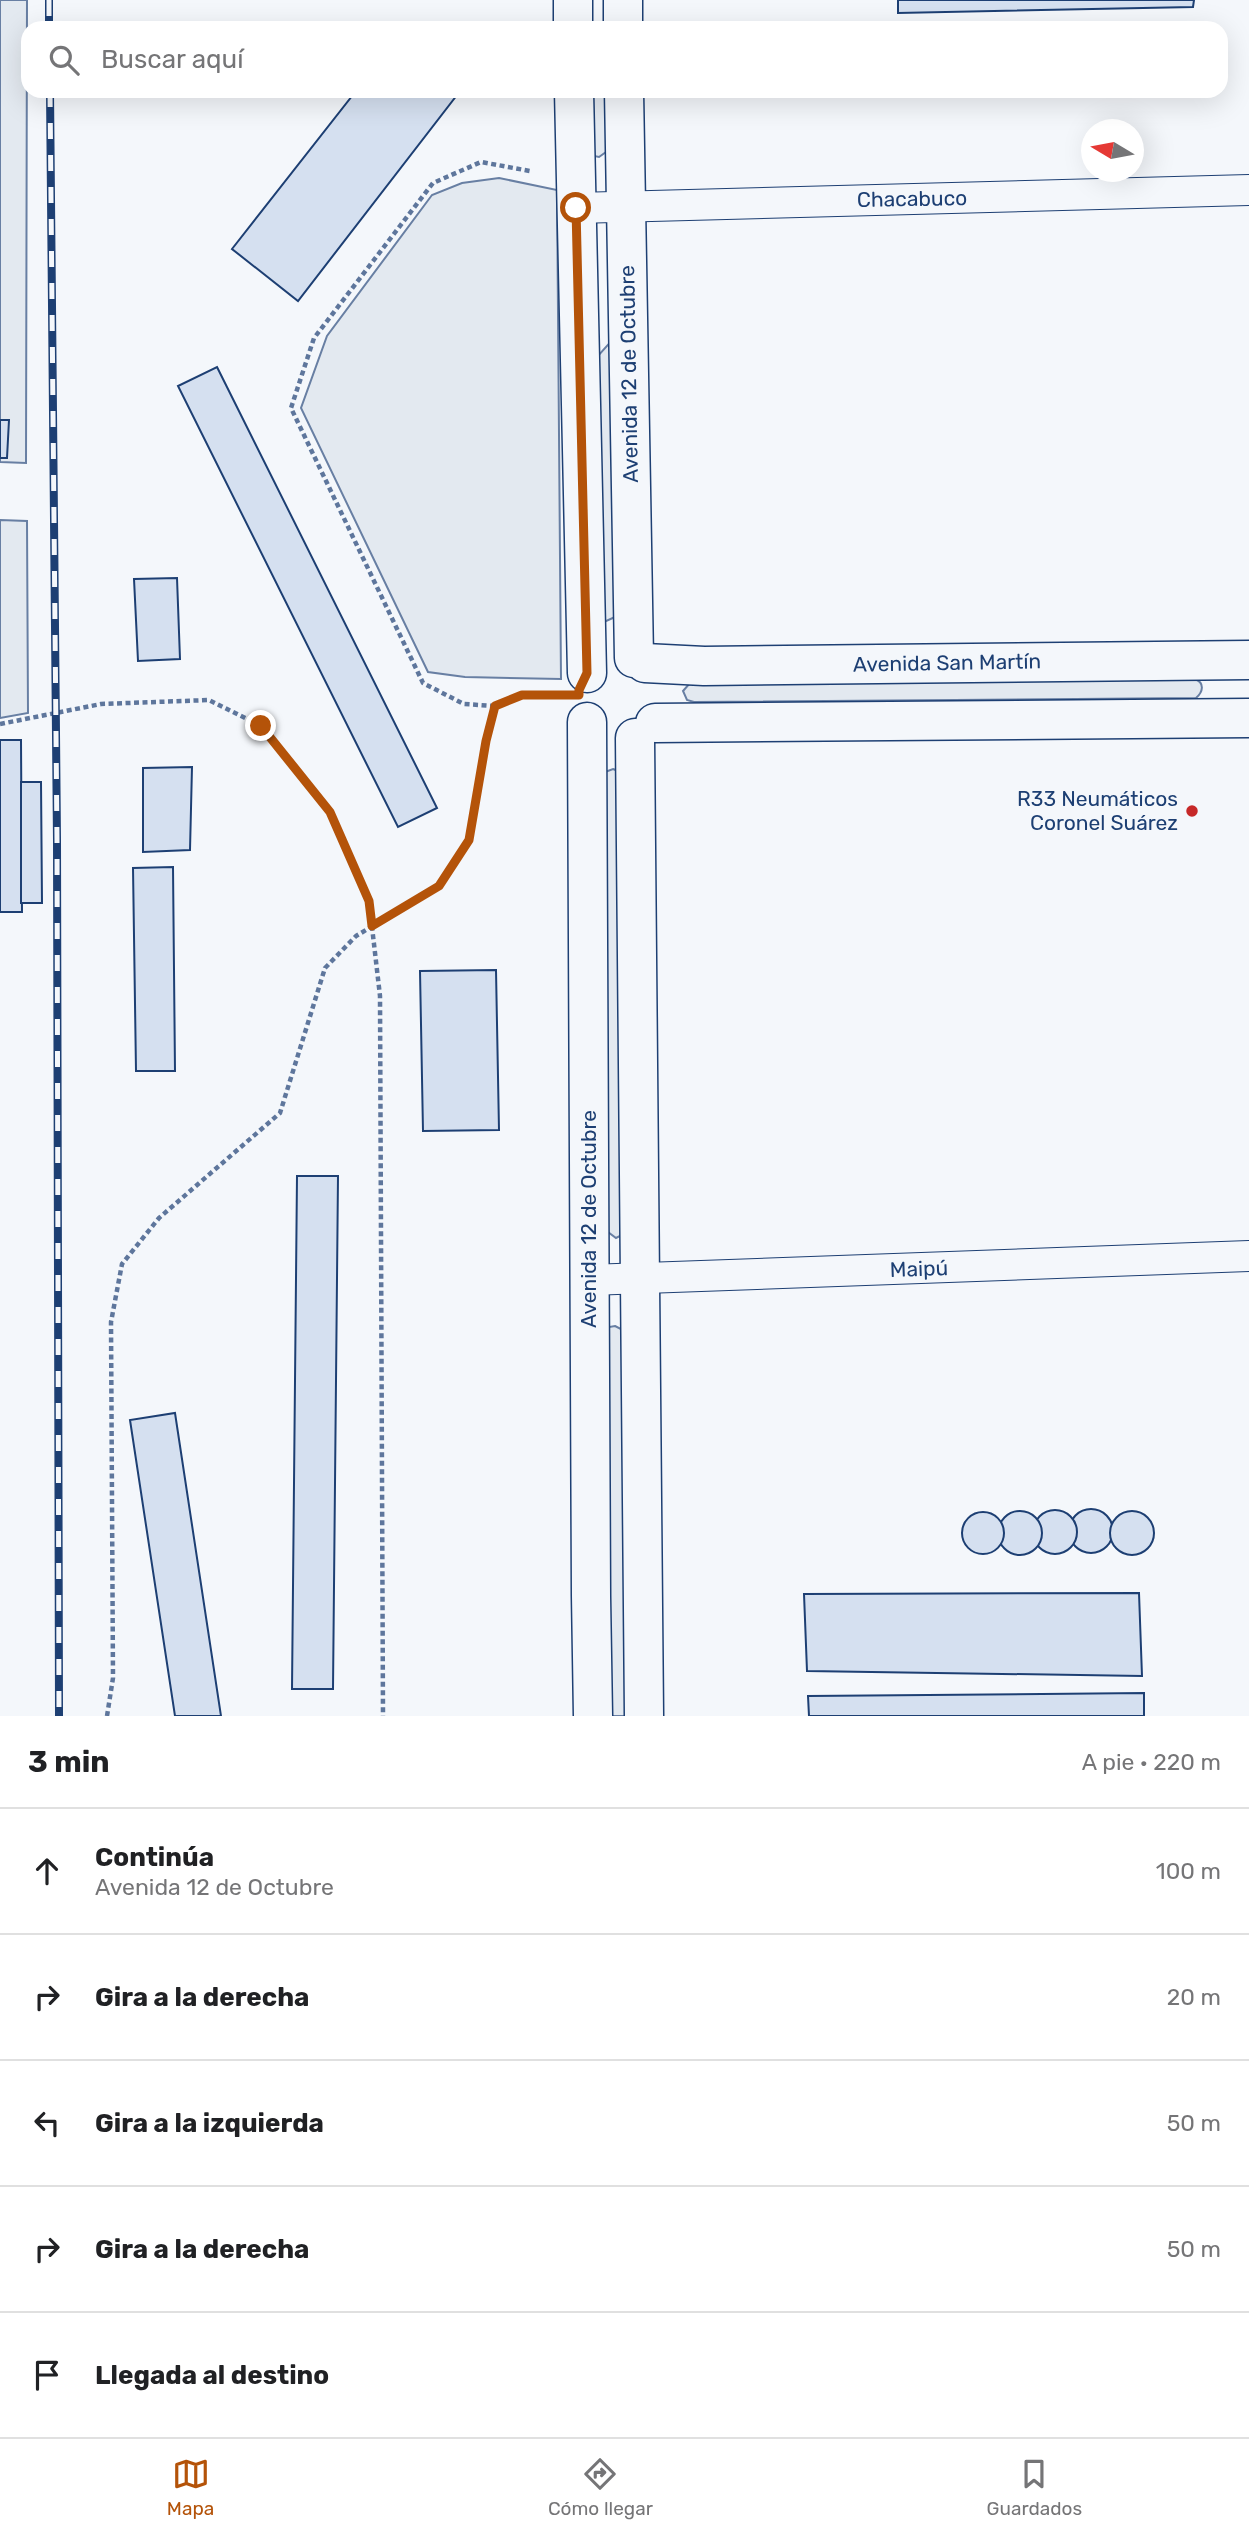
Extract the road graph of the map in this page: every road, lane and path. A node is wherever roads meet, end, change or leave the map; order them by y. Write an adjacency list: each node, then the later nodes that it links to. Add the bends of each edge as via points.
1 (573, 0): 3 (main road)
2 (623, 0): 4 (main road)
3 (573, 21)
4 (623, 21)
5 (574, 98): 10 (main road, Avenida 12 de Octubre)
6 (624, 98): 9 (main road, Avenida 12 de Octubre)
7 (530, 171): 14 (path, via 481,162 433,183 314,338 291,408 423,682 464,704)
8 (1249, 191): 9 (street, Chacabuco)
9 (625, 206): 10 (street, Chacabuco); 11 (main road, Avenida 12 de Octubre)
10 (576, 208): 13 (main road, Avenida 12 de Octubre)
11 (640, 660): 12 (main road, Avenida San Martín, via 704,666); 13 (main road, via 603,659); 17 (main road, via 661,682 664,696 662,710)
12 (1249, 660)
13 (584, 697): 14 (path, via 522,695); 17 (main road, via 593,730 604,737 618,740); 21 (main road, Avenida 12 de Octubre)
14 (495, 706): 18 (path, via 469,840 439,886)
15 (1249, 718): 17 (main road)
16 (0, 724): 18 (path, via 101,704 209,700 261,726 330,812 369,901)
17 (645, 731): 20 (main road)
18 (372, 926): 22 (path, via 325,968 280,1113 159,1218 122,1264 111,1322 113,1678); 23 (path, via 380,996)
19 (1249, 1256): 20 (street, Maipú)
20 (640, 1279): 21 (street, Maipú); 25 (main road)
21 (589, 1280): 24 (main road, Avenida 12 de Octubre)
22 (107, 1716)
23 (383, 1716)
24 (593, 1716)
25 (645, 1716)

